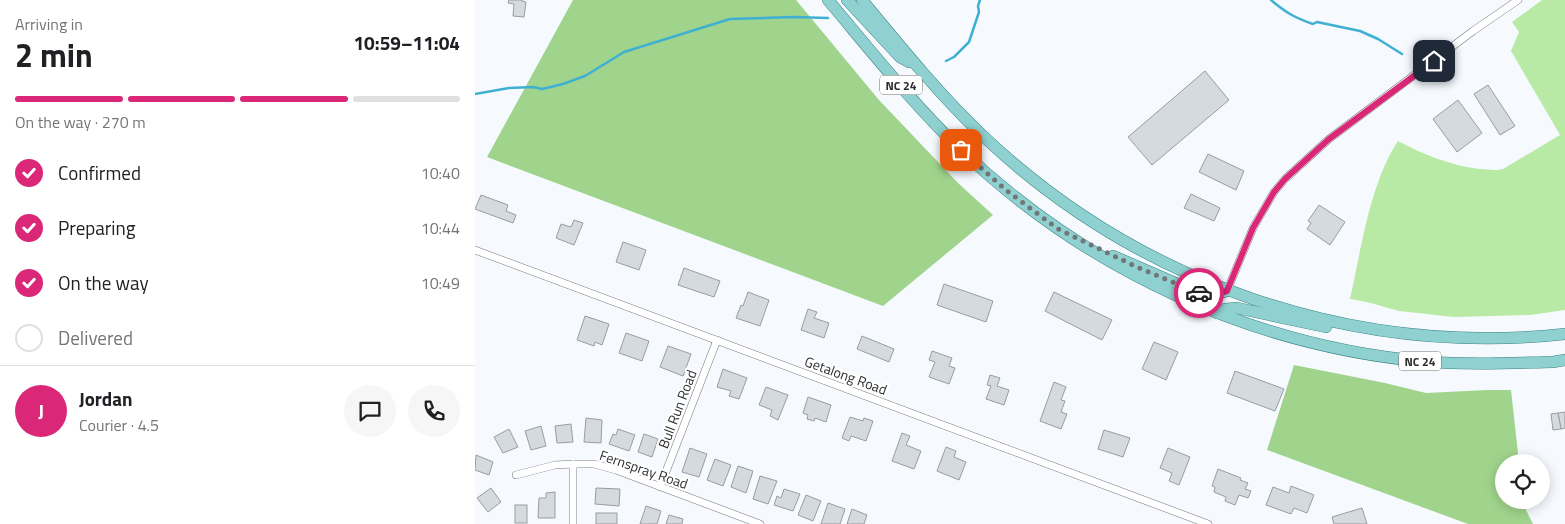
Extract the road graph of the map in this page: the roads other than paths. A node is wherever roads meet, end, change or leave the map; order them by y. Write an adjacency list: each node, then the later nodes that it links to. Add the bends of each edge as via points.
1 (829, 0): 6 (main road, NC 24, via 961,150 1006,190)
2 (847, 0): 5 (main road, via 900,57)
3 (861, 0): 5 (main road, NC 24)
4 (1517, 0): 8 (street, via 1329,139 1285,179 1253,228)
5 (921, 70): 8 (main road, NC 24, via 982,135 1066,204 1131,245)
6 (1058, 229): 8 (main road, via 1201,294); 9 (main road, NC 24, via 1129,273)
7 (475, 250): 12 (street, Getalong Road)
8 (1227, 291): 10 (main road, NC 24, via 1288,310)
9 (1217, 313): 10 (main road, via 1237,308 1327,327); 13 (main road, NC 24, via 1287,336 1391,357 1470,364)
10 (1373, 329): 11 (main road, NC 24, via 1484,339)
11 (1565, 334)
12 (717, 340): 16 (street, Bull Run Road); 19 (street, Getalong Road)
13 (1565, 360)
14 (573, 464): 15 (street, Fernspray Road, via 555,465); 16 (street, Fernspray Road, via 595,464); 17 (street)
15 (516, 476)
16 (660, 487): 18 (street, Fernspray Road)
17 (573, 524)
18 (760, 524)
19 (1208, 524)

